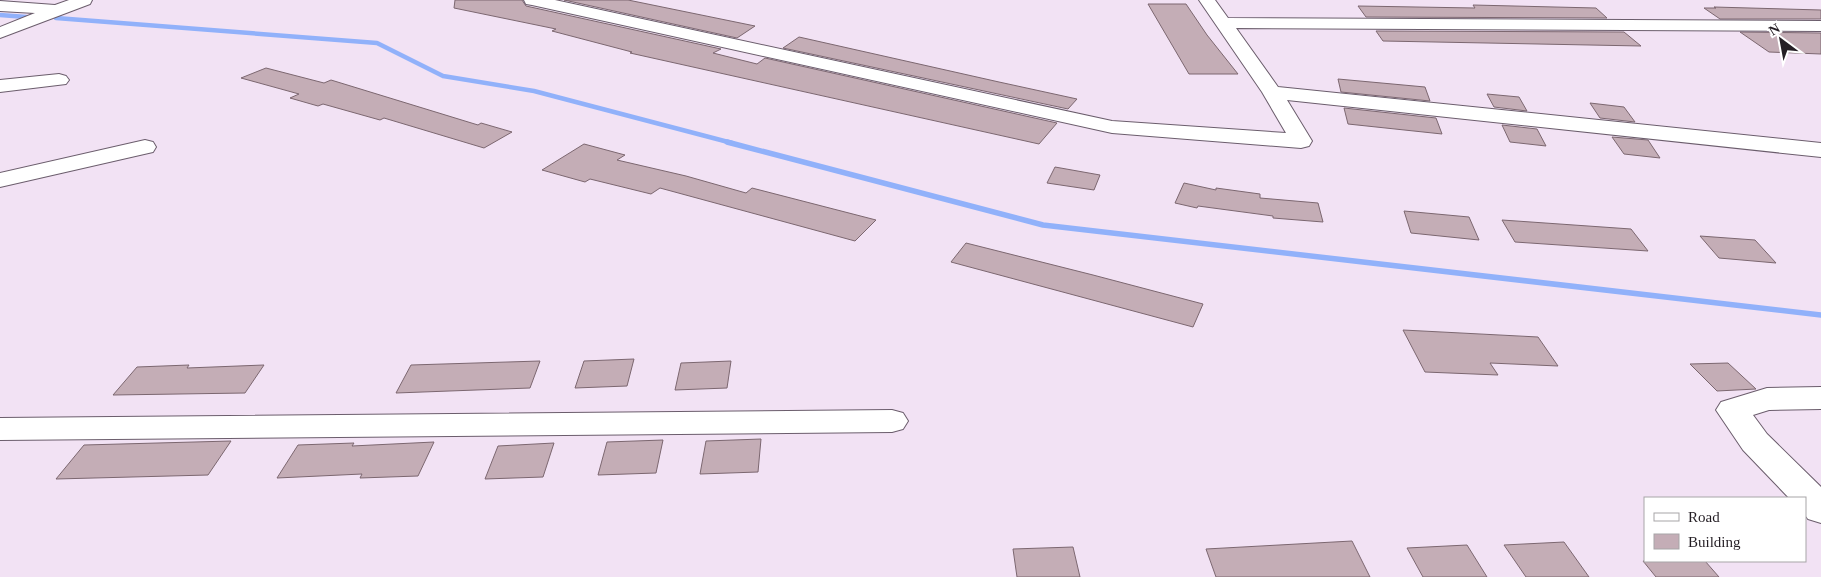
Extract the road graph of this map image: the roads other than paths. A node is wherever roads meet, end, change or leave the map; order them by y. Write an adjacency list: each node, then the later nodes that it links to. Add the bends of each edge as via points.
1 (84, 0): 5 (street)
2 (532, 0): 11 (street, via 1112,127 1301,141)
3 (1207, 0): 6 (street)
4 (0, 6): 5 (street)
5 (61, 9): 8 (street)
6 (1223, 23): 7 (street); 11 (street)
7 (1821, 26)
8 (0, 33)
9 (59, 80): 10 (street)
10 (0, 86)
11 (1272, 92): 13 (street)
12 (146, 147): 14 (street)
13 (1821, 150)
14 (0, 180)
15 (1821, 398): 18 (street, via 1767,399 1732,410 1755,442)
16 (892, 420): 17 (street)
17 (0, 429)
18 (1821, 508)

